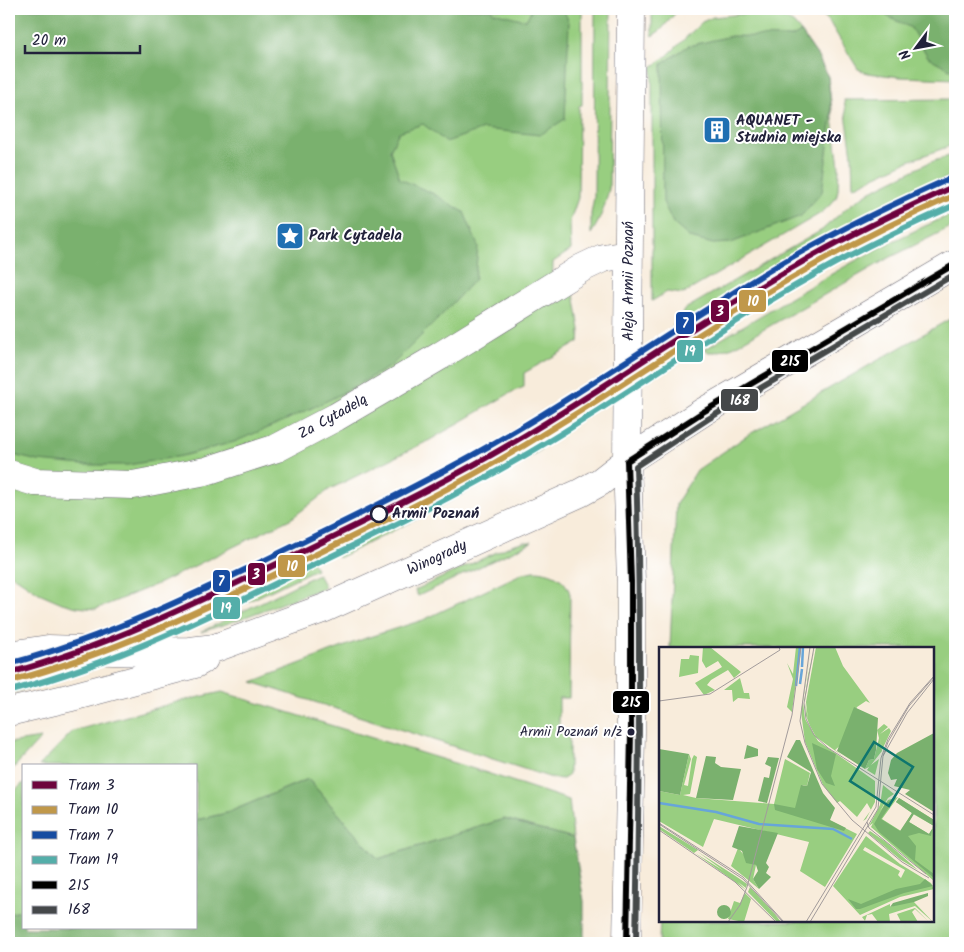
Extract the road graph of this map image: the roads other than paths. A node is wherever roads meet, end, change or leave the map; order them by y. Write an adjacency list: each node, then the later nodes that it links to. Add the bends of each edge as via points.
1 (631, 9): 2 (street, Aleja Armii Poznań)
2 (628, 254): 4 (street, Aleja Armii Poznań); 5 (street, Za Cytadelą, via 603,258 582,268 336,417 277,448 206,471 132,485 35,482)
3 (955, 264): 4 (street, Winogrady, via 710,408)
4 (627, 461): 6 (street, Winogrady, via 580,493 332,605); 9 (street, Aleja Armii Poznań, via 632,582)
5 (9, 474)
6 (239, 641): 7 (street, Winogrady, via 190,651 48,649); 8 (street, Winogrady, via 195,664)
7 (9, 655)
8 (9, 712)
9 (627, 943)

